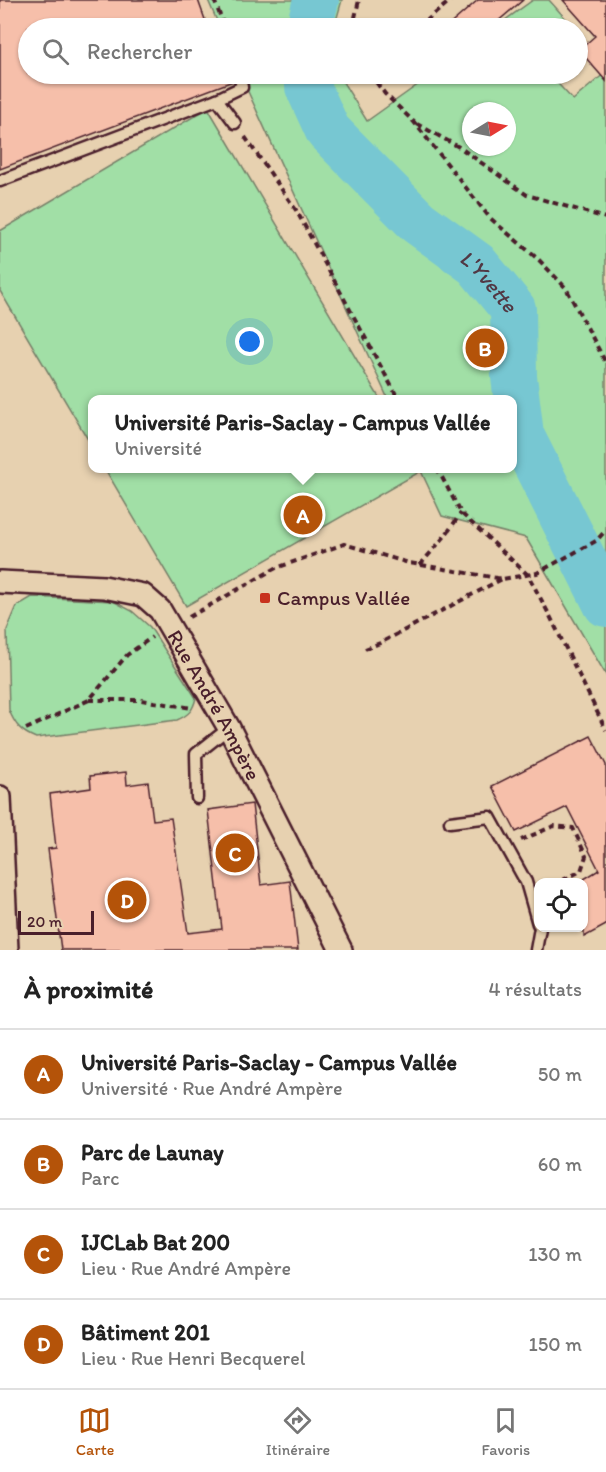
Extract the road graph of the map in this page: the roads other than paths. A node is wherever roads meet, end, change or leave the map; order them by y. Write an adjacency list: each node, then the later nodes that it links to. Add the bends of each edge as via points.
1 (241, 84): 2 (lane)
2 (217, 99): 3 (lane); 4 (lane)
3 (235, 123)
4 (0, 181)
5 (0, 582): 6 (street, Rue André Ampère, via 104,587 143,595 160,610 165,629)
6 (229, 728): 8 (lane, via 196,754); 13 (street, Rue André Ampère)
7 (0, 797): 12 (street)
8 (197, 798)
9 (450, 822): 10 (lane, via 490,817 526,882)
10 (534, 909)
11 (538, 932): 14 (lane)
12 (7, 950)
13 (341, 950)
14 (537, 950)

